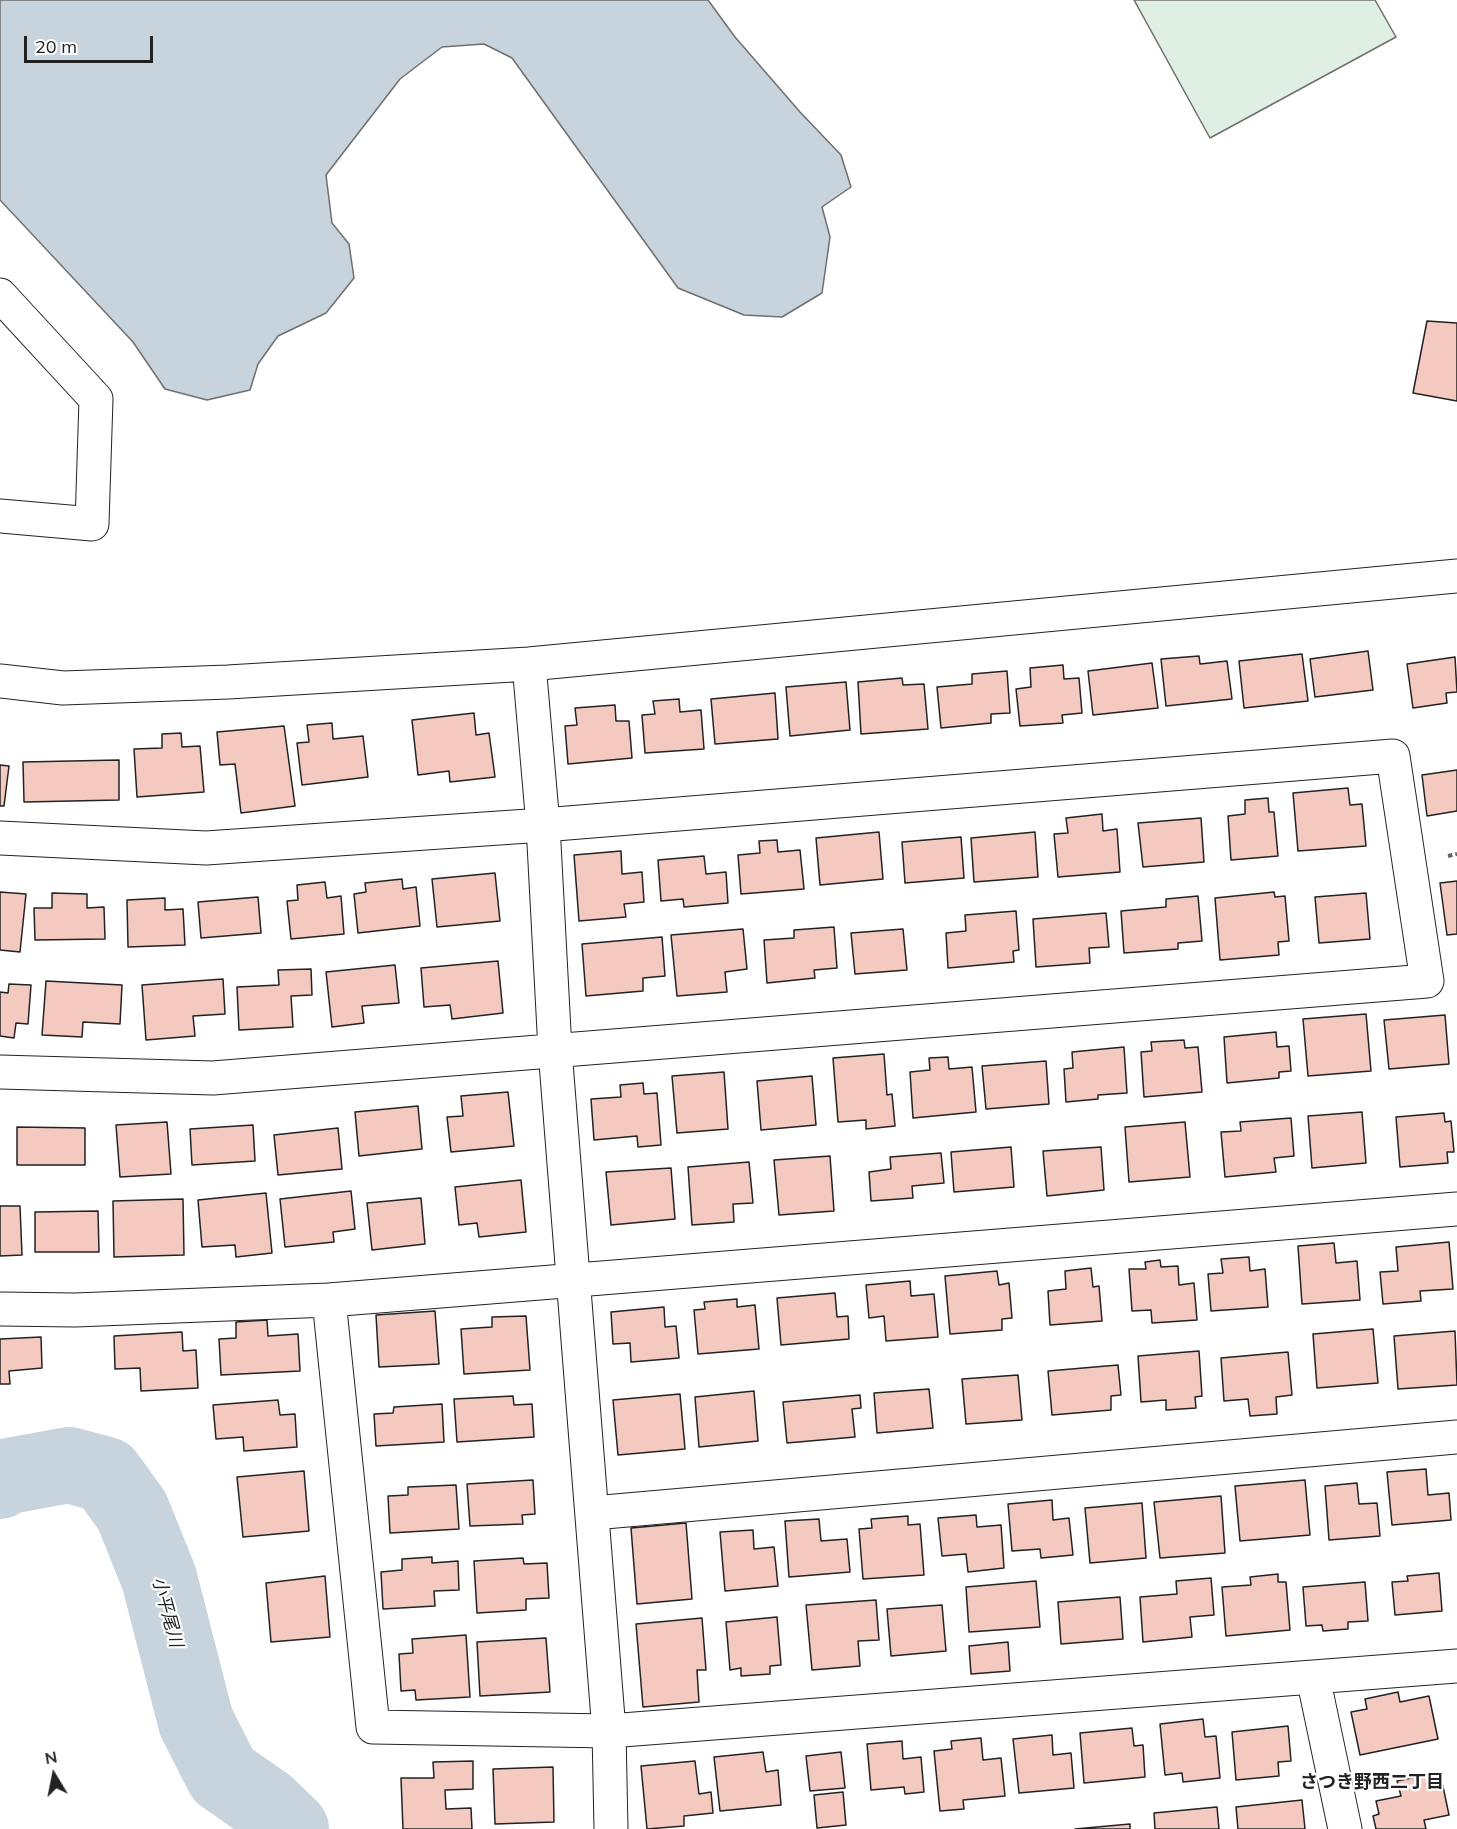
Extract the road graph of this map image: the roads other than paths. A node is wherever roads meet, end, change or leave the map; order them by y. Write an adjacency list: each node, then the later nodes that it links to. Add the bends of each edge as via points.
1 (0, 295): 2 (street, via 96,399 92,524)
2 (0, 516)
3 (1457, 576): 4 (street)
4 (529, 664): 5 (street, via 63,688); 6 (street)
5 (0, 681)
6 (543, 825): 7 (street, via 206,848); 8 (street); 8 (street, via 1393,756 1427,981)
7 (0, 838)
8 (555, 1050): 9 (street, via 213,1078); 11 (street)
9 (0, 1072)
10 (1457, 1209): 11 (street)
11 (574, 1280): 12 (street); 15 (street)
12 (329, 1300): 13 (street, via 75,1310); 18 (street, via 373,1728)
13 (0, 1309)
14 (1457, 1437): 15 (street)
15 (593, 1513): 18 (street)
16 (1457, 1666): 17 (street)
17 (1313, 1677): 18 (street); 20 (street)
18 (609, 1731): 19 (street)
19 (611, 1829)
20 (1345, 1829)

